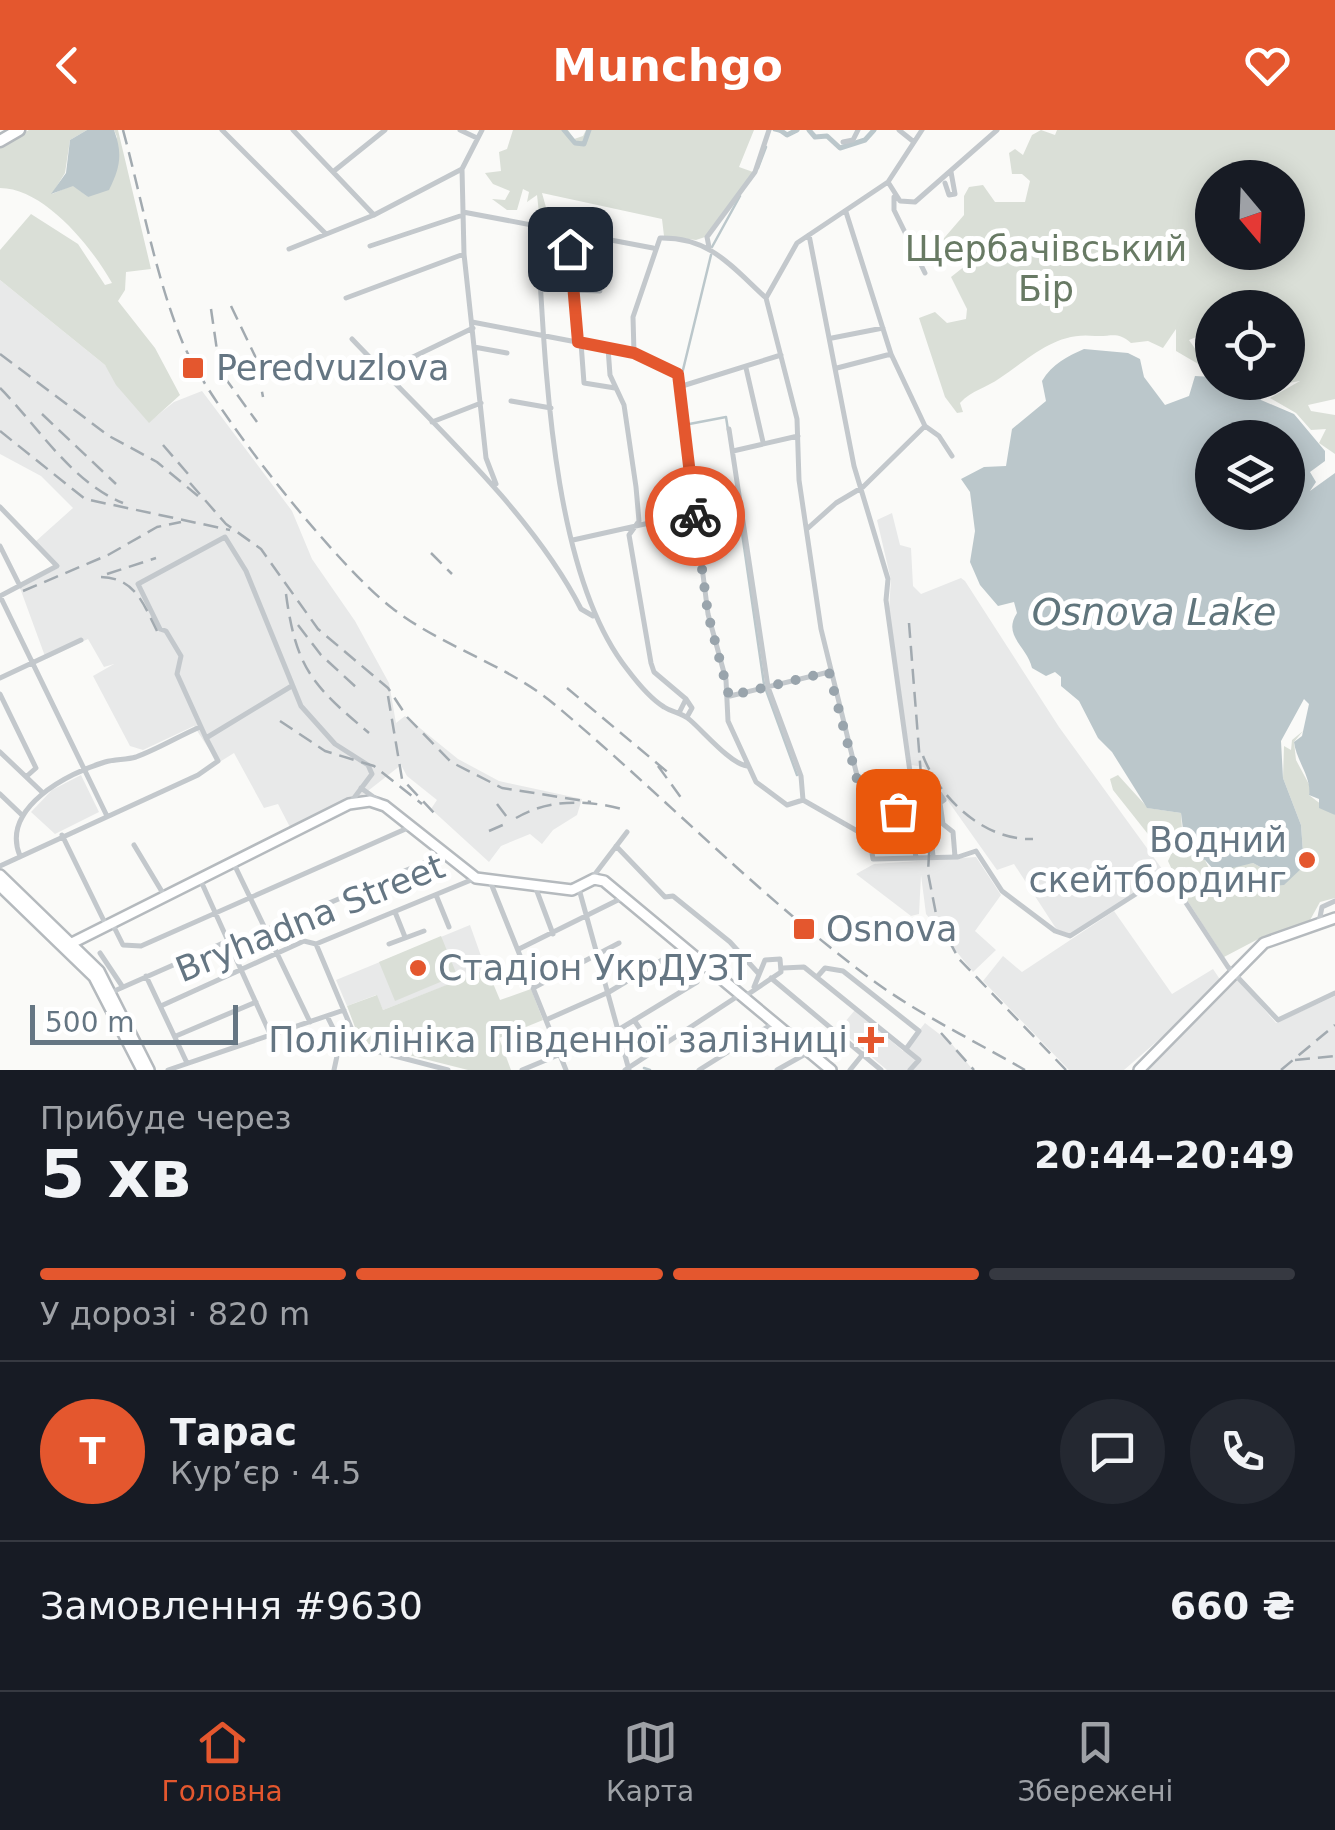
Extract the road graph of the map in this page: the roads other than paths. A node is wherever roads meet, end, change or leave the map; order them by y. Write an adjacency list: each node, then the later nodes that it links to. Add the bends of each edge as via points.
1 (18, 130): 15 (highway)
2 (222, 130): 28 (street)
3 (293, 130): 19 (street)
4 (384, 130): 19 (street)
5 (460, 130): 14 (street)
6 (482, 130): 14 (street)
7 (858, 130): 16 (street)
8 (899, 130): 17 (street)
9 (922, 130): 17 (street)
10 (984, 130): 13 (street)
11 (997, 130): 13 (street)
12 (768, 133): 31 (street, via 756,172)
13 (990, 136): 20 (street)
14 (477, 138): 18 (street)
15 (0, 141)
16 (844, 142)
17 (914, 142): 21 (street)
18 (462, 169): 25 (street); 26 (street)
19 (334, 171): 26 (street)
20 (951, 172): 22 (street); 22 (street, via 948,182)
21 (888, 182): 23 (street); 24 (street)
22 (936, 182): 23 (street, via 915,202 900,202)
23 (894, 194): 38 (street, via 894,210)
24 (846, 212): 30 (street); 44 (street)
25 (463, 213): 27 (street); 33 (street); 37 (street)
26 (374, 215): 28 (street)
27 (537, 228): 29 (street); 45 (street)
28 (325, 234): 36 (street)
29 (569, 235): 35 (street); 39 (street)
30 (809, 236): 42 (street, via 797,243); 46 (street)
31 (707, 237): 32 (street); 34 (street)
32 (696, 240): 34 (street); 35 (street, via 660,238)
33 (370, 246)
34 (709, 247): 42 (street)
35 (653, 248): 52 (street, via 633,317)
36 (289, 249)
37 (464, 254): 41 (street); 43 (street)
38 (925, 273)
39 (575, 290): 40 (street); 48 (street)
40 (600, 291)
41 (346, 298)
42 (766, 298): 54 (street)
43 (473, 325): 45 (street); 49 (street); 57 (street)
44 (883, 328): 46 (street); 53 (street)
45 (544, 336): 48 (street); 62 (street)
46 (830, 338): 56 (street)
47 (352, 339): 57 (street)
48 (580, 342): 50 (street); 59 (street, via 584,383)
49 (474, 346): 51 (street); 61 (street)
50 (608, 348): 52 (street); 59 (street)
51 (507, 352)
52 (634, 353): 58 (street, via 674,369)
53 (891, 354): 56 (street); 64 (street)
54 (782, 355): 55 (street); 66 (street)
55 (746, 368): 58 (street); 67 (street)
56 (837, 368): 71 (street)
57 (386, 370): 63 (street)
58 (678, 387): 74 (street)
59 (617, 388): 75 (street, via 636,486)
60 (511, 401): 62 (street)
61 (481, 404): 63 (street); 70 (street, via 486,458)
62 (551, 408): 77 (street)
63 (432, 422): 70 (street)
64 (925, 426): 69 (street); 71 (street)
65 (730, 429): 68 (street)
66 (798, 436): 67 (street); 76 (street)
67 (764, 442): 68 (street)
68 (733, 452): 72 (street)
69 (952, 456)
70 (498, 488): 81 (street, via 581,609)
71 (863, 488): 76 (street); 105 (street, via 888,578 911,778 909,789)
72 (740, 502): 74 (street); 89 (street)
73 (1, 510): 79 (street, via 56,564)
74 (694, 513): 75 (street); 91 (street, via 708,614)
75 (635, 528): 77 (street); 84 (street, via 630,535)
76 (807, 528): 85 (street)
77 (572, 540): 81 (street)
78 (0, 546): 79 (street)
79 (20, 586): 80 (street)
80 (0, 596): 83 (street)
81 (593, 616): 87 (street)
82 (81, 640): 83 (street)
83 (32, 663): 86 (street); 99 (street)
84 (654, 672): 87 (street); 92 (street)
85 (829, 672): 89 (street); 111 (street)
86 (0, 678)
87 (642, 685): 93 (street, via 664,707)
88 (290, 687): 95 (street, via 246,571 225,537 138,584 181,656 177,674); 96 (street); 102 (street, via 314,723 368,765 372,774)
89 (768, 687): 91 (street); 107 (street)
90 (0, 694): 100 (street, via 36,768)
91 (729, 696): 98 (street, via 728,721)
92 (686, 699): 93 (street); 94 (street, via 692,708)
93 (680, 711): 94 (street)
94 (687, 717): 98 (street, via 732,761)
95 (200, 726): 96 (street); 99 (street, via 134,758)
96 (206, 738): 114 (street, via 218,761)
97 (0, 752): 100 (street)
98 (747, 766): 107 (street, via 756,782 787,805)
99 (84, 771): 103 (street); 114 (street)
100 (26, 776): 103 (street)
101 (925, 786): 112 (street)
102 (361, 788): 109 (street); 110 (street)
103 (42, 793): 115 (street)
104 (0, 794): 115 (street)
105 (897, 794): 111 (street); 113 (street)
106 (940, 794): 108 (street)
107 (803, 800): 119 (street)
108 (940, 802): 112 (street); 126 (street)
109 (349, 804): 110 (main road); 127 (main road)
110 (385, 806): 116 (main road)
111 (864, 806): 119 (street)
112 (927, 806): 113 (street); 124 (street)
113 (898, 811): 125 (street)
114 (106, 814): 118 (street)
115 (23, 816): 123 (street, via 16,830)
116 (410, 827): 122 (main road); 138 (street)
117 (627, 832): 121 (street)
118 (62, 835): 123 (street); 146 (street)
119 (866, 836): 125 (street, via 877,862)
120 (134, 845): 137 (street)
121 (616, 846): 133 (street); 165 (street, via 665,897 674,896 710,925)
122 (442, 855): 131 (main road); 149 (street)
123 (20, 856): 128 (street)
124 (933, 856): 125 (street); 126 (street)
125 (916, 857)
126 (955, 857): 166 (street, via 976,852 1002,891 1070,936 1169,877)
127 (232, 862): 130 (main road); 138 (street)
128 (0, 866)
129 (0, 876): 155 (main road)
130 (200, 878): 137 (main road); 142 (street)
131 (476, 878): 132 (main road); 139 (street, Bryhadna Street)
132 (490, 880): 135 (main road); 159 (street)
133 (590, 881): 136 (main road); 140 (main road, via 604,881)
134 (0, 886): 155 (main road)
135 (534, 886): 136 (main road); 151 (street)
136 (579, 888): 144 (street)
137 (164, 895): 146 (main road)
138 (253, 895): 142 (street); 149 (street)
139 (436, 895): 143 (street, Bryhadna Street); 148 (street)
140 (624, 897): 144 (street); 158 (main road)
141 (1335, 901): 147 (street, via 1322,906)
142 (218, 911): 146 (street, via 142,946 123,946); 153 (street)
143 (395, 912): 152 (street); 156 (street, Bryhadna Street)
144 (587, 915): 151 (street); 162 (street)
145 (1335, 918): 147 (main road)
146 (107, 922): 155 (main road)
147 (1318, 925): 166 (main road, via 1264,943)
148 (449, 927)
149 (268, 929): 161 (street)
150 (424, 931): 152 (street)
151 (553, 934): 159 (street)
152 (406, 938): 157 (street)
153 (230, 940): 164 (street); 167 (street)
154 (620, 943): 162 (street)
155 (69, 944): 174 (main road); 199 (main road, via 107,996)
156 (316, 944): 161 (street, Bryhadna Street, via 304,941); 180 (street)
157 (388, 944)
158 (684, 946): 175 (street); 177 (main road)
159 (519, 949): 172 (street)
160 (100, 953): 171 (street)
161 (279, 954): 164 (street, Bryhadna Street); 184 (street)
162 (598, 954): 172 (street); 175 (street)
163 (783, 968): 165 (street, via 780,958 770,956); 168 (street, via 804,967); 169 (street)
164 (242, 970): 178 (street); 179 (street, Bryhadna Street)
165 (759, 974): 173 (street)
166 (1234, 974): 176 (street, via 1278,1020); 211 (main road)
167 (146, 976): 171 (street); 179 (street)
168 (817, 977): 191 (street); 191 (street, via 824,968 843,971 919,1031)
169 (770, 978): 173 (street); 195 (street)
170 (697, 982): 183 (street)
171 (122, 986): 174 (street)
172 (535, 987): 182 (street)
173 (754, 987): 177 (street)
174 (112, 992): 199 (main road)
175 (609, 992): 182 (street); 186 (street)
176 (1335, 994)
177 (742, 996): 185 (main road); 192 (street)
178 (256, 1002): 187 (street); 188 (street)
179 (164, 1005): 187 (street)
180 (344, 1010): 181 (street); 189 (street)
181 (327, 1016): 184 (street); 190 (street)
182 (548, 1019): 194 (street)
183 (634, 1020): 186 (street); 192 (street)
184 (310, 1022): 188 (street)
185 (774, 1023): 193 (main road); 205 (street)
186 (618, 1030): 194 (street); 198 (street)
187 (176, 1036): 196 (street)
188 (271, 1036): 196 (street)
189 (355, 1037): 190 (street); 197 (street, via 368,1049)
190 (340, 1042): 201 (street)
191 (906, 1049): 210 (street, via 919,1060)
192 (654, 1051): 198 (street)
193 (810, 1051): 206 (street); 207 (main road)
194 (560, 1054): 203 (street); 204 (street)
195 (863, 1054): 208 (street); 209 (street)
196 (187, 1064): 200 (street)
197 (427, 1067): 202 (street)
198 (627, 1069)
199 (145, 1070)
200 (168, 1070)
201 (334, 1070)
202 (448, 1070)
203 (522, 1070)
204 (566, 1070)
205 (699, 1070)
206 (777, 1070)
207 (831, 1070)
208 (850, 1070)
209 (881, 1070)
210 (910, 1070)
211 (1139, 1070)

